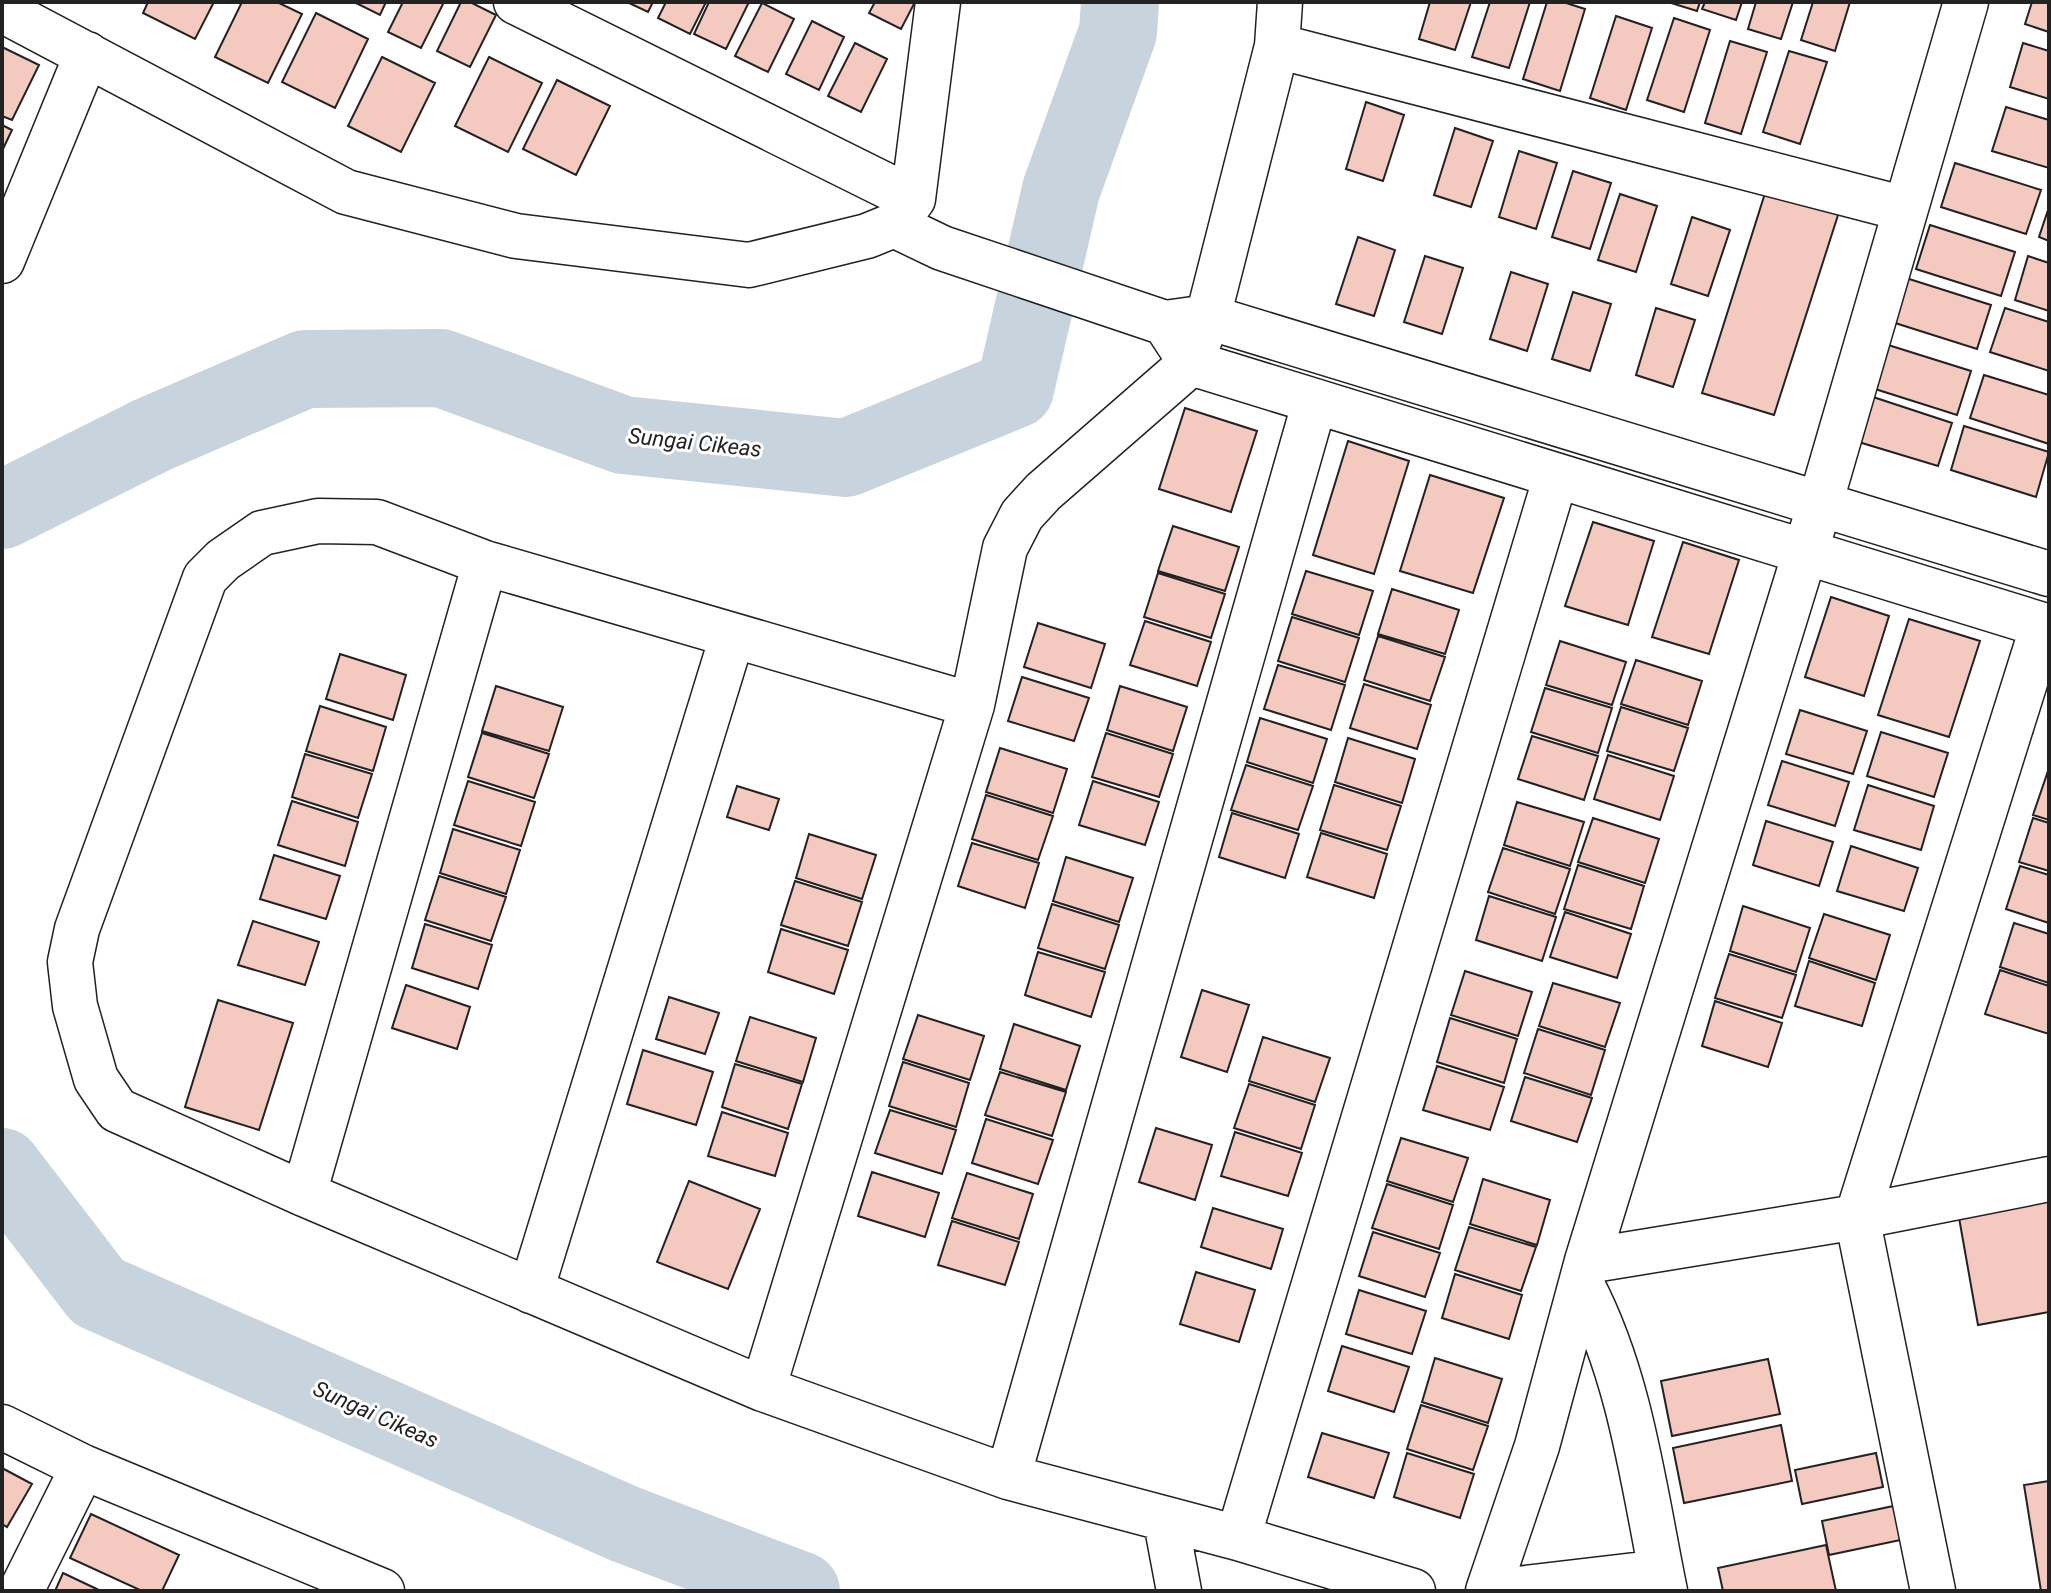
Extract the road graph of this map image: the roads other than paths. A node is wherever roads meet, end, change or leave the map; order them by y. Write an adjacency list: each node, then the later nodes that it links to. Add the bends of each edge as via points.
1 (516, 2): 9 (street)
2 (938, 2): 9 (street)
3 (1280, 2): 6 (street)
4 (1966, 2): 8 (street)
5 (2, 10): 7 (street)
6 (1277, 46): 8 (street); 11 (street)
7 (87, 54): 9 (street, via 346,192 516,236 749,265 867,236); 10 (street)
8 (1905, 209): 16 (street)
9 (904, 212): 12 (street, via 942,248)
10 (2, 261)
11 (1208, 317): 12 (street); 13 (street); 16 (street)
12 (1165, 323): 13 (street)
13 (1191, 363): 14 (street); 22 (street, via 1022,515 1005,548)
14 (1315, 401): 15 (street); 31 (street)
15 (1556, 476): 17 (street); 33 (street)
16 (1820, 504): 17 (street); 19 (street)
17 (1805, 552): 20 (street); 26 (street)
18 (485, 563): 21 (street); 24 (street); 24 (street, via 377,522 318,521 262,533 223,560 205,578 77,929 70,962 75,1006 96,1079 117,1110)
19 (2049, 574)
20 (2046, 626): 25 (street)
21 (732, 637): 22 (street); 27 (street)
22 (972, 705): 28 (street)
23 (2049, 1179): 25 (street)
24 (304, 1194): 27 (street)
25 (1857, 1217): 26 (street); 41 (street)
26 (1584, 1273): 34 (street, via 1624,1398); 39 (street, via 1537,1446)
27 (531, 1291): 28 (street)
28 (763, 1389): 31 (street)
29 (2, 1427): 30 (street)
30 (83, 1467): 35 (street); 36 (street)
31 (1008, 1477): 32 (street)
32 (1166, 1522): 33 (street); 37 (street)
33 (1238, 1538): 38 (street)
34 (1663, 1581): 40 (street)
35 (21, 1591)
36 (382, 1591)
37 (1179, 1591)
38 (1413, 1591)
39 (1488, 1591)
40 (1501, 1591)
41 (1933, 1591)

